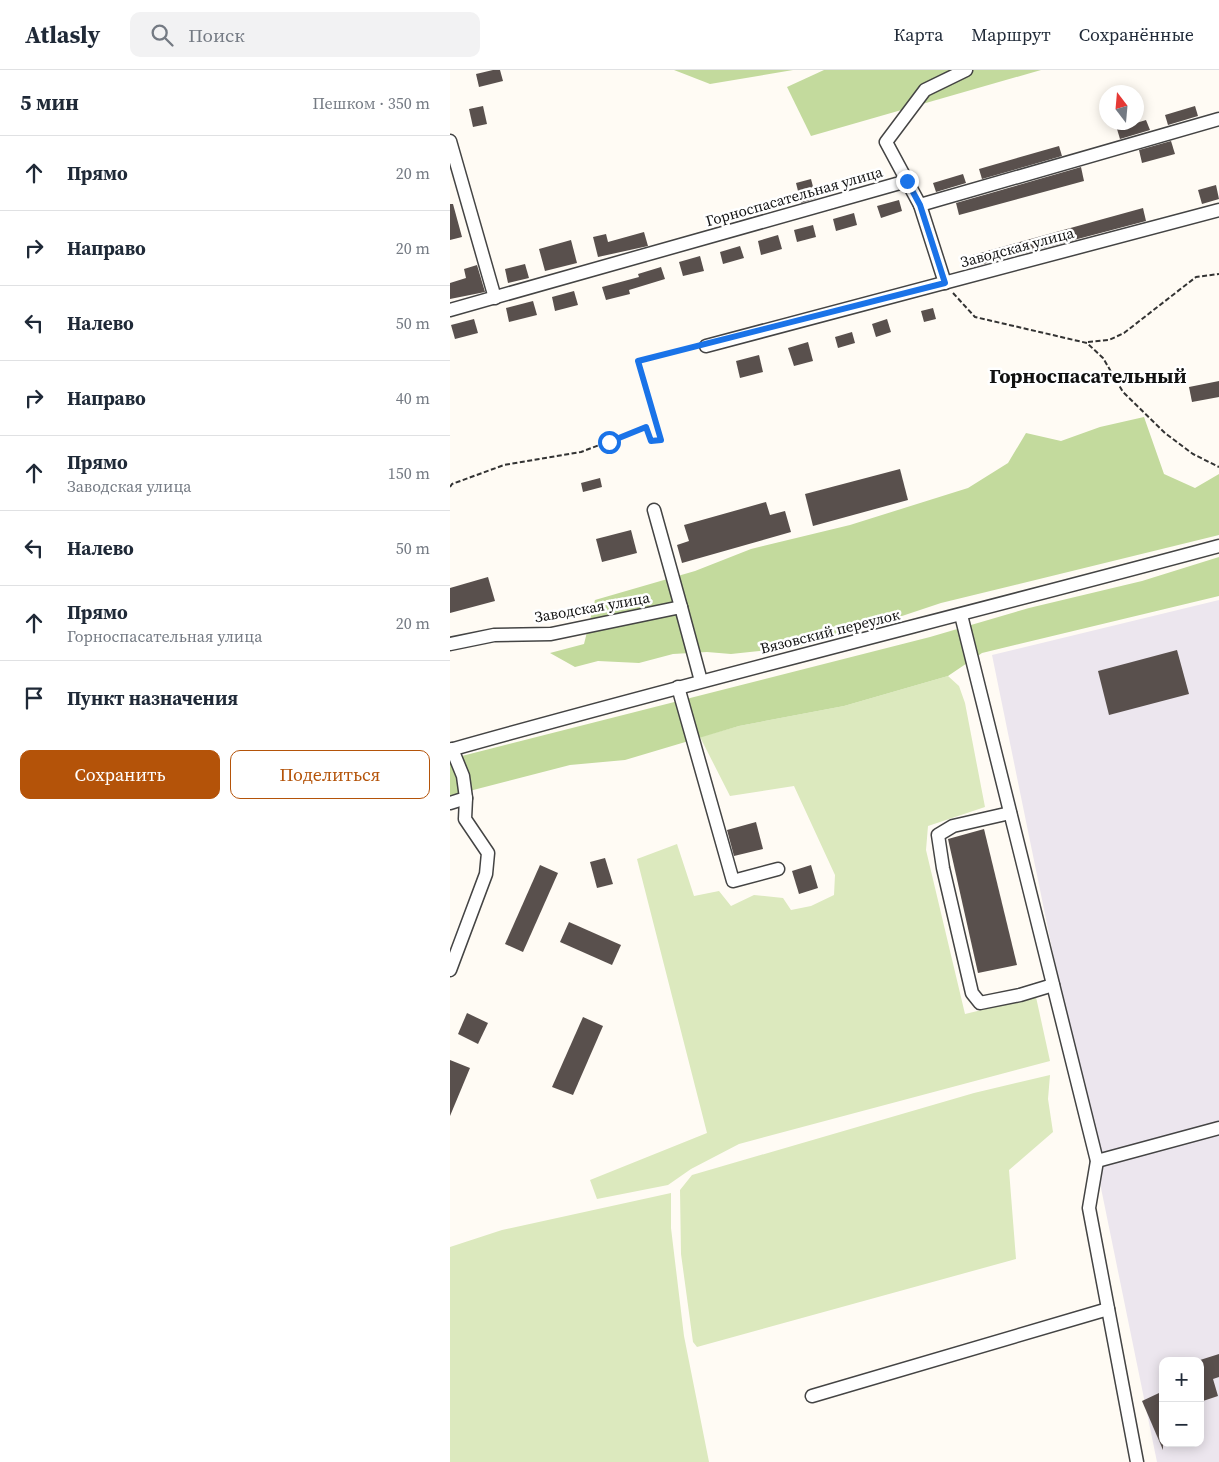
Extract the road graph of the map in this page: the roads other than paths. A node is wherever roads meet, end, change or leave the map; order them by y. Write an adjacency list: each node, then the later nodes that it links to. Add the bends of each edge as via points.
1 (966, 70): 4 (street, via 926,90 886,142)
2 (1219, 121): 5 (street)
3 (450, 141): 8 (street)
4 (907, 181): 5 (street, Горноспасательная улица); 8 (street, Горноспасательная улица)
5 (920, 205): 7 (street, Горноспасательная улица)
6 (1219, 210): 7 (street, Заводская улица)
7 (945, 283): 10 (street, Заводская улица)
8 (495, 298): 9 (street, Горноспасательная улица)
9 (450, 310)
10 (706, 346)
11 (654, 510): 13 (street)
12 (1219, 546): 14 (street, Вязовский переулок)
13 (681, 607): 15 (street, Заводская улица, via 551,634 494,635); 16 (street)
14 (961, 615): 16 (street, Вязовский переулок); 21 (street)
15 (450, 644)
16 (701, 681): 17 (street, Вязовский переулок)
17 (678, 687): 18 (street, Вязовский переулок); 22 (street, via 733,881)
18 (451, 750): 19 (street, via 463,776)
19 (466, 798): 20 (street); 23 (street, via 466,818 488,852 486,874)
20 (450, 803)
21 (1010, 813): 24 (street); 24 (street, via 953,826 938,835 972,994 980,1003)
22 (778, 869)
23 (450, 970)
24 (1053, 985): 26 (street)
25 (1219, 1128): 26 (street)
26 (1096, 1161): 27 (street, via 1089,1208)
27 (1108, 1309): 28 (street); 29 (street)
28 (812, 1396)
29 (1136, 1462)

